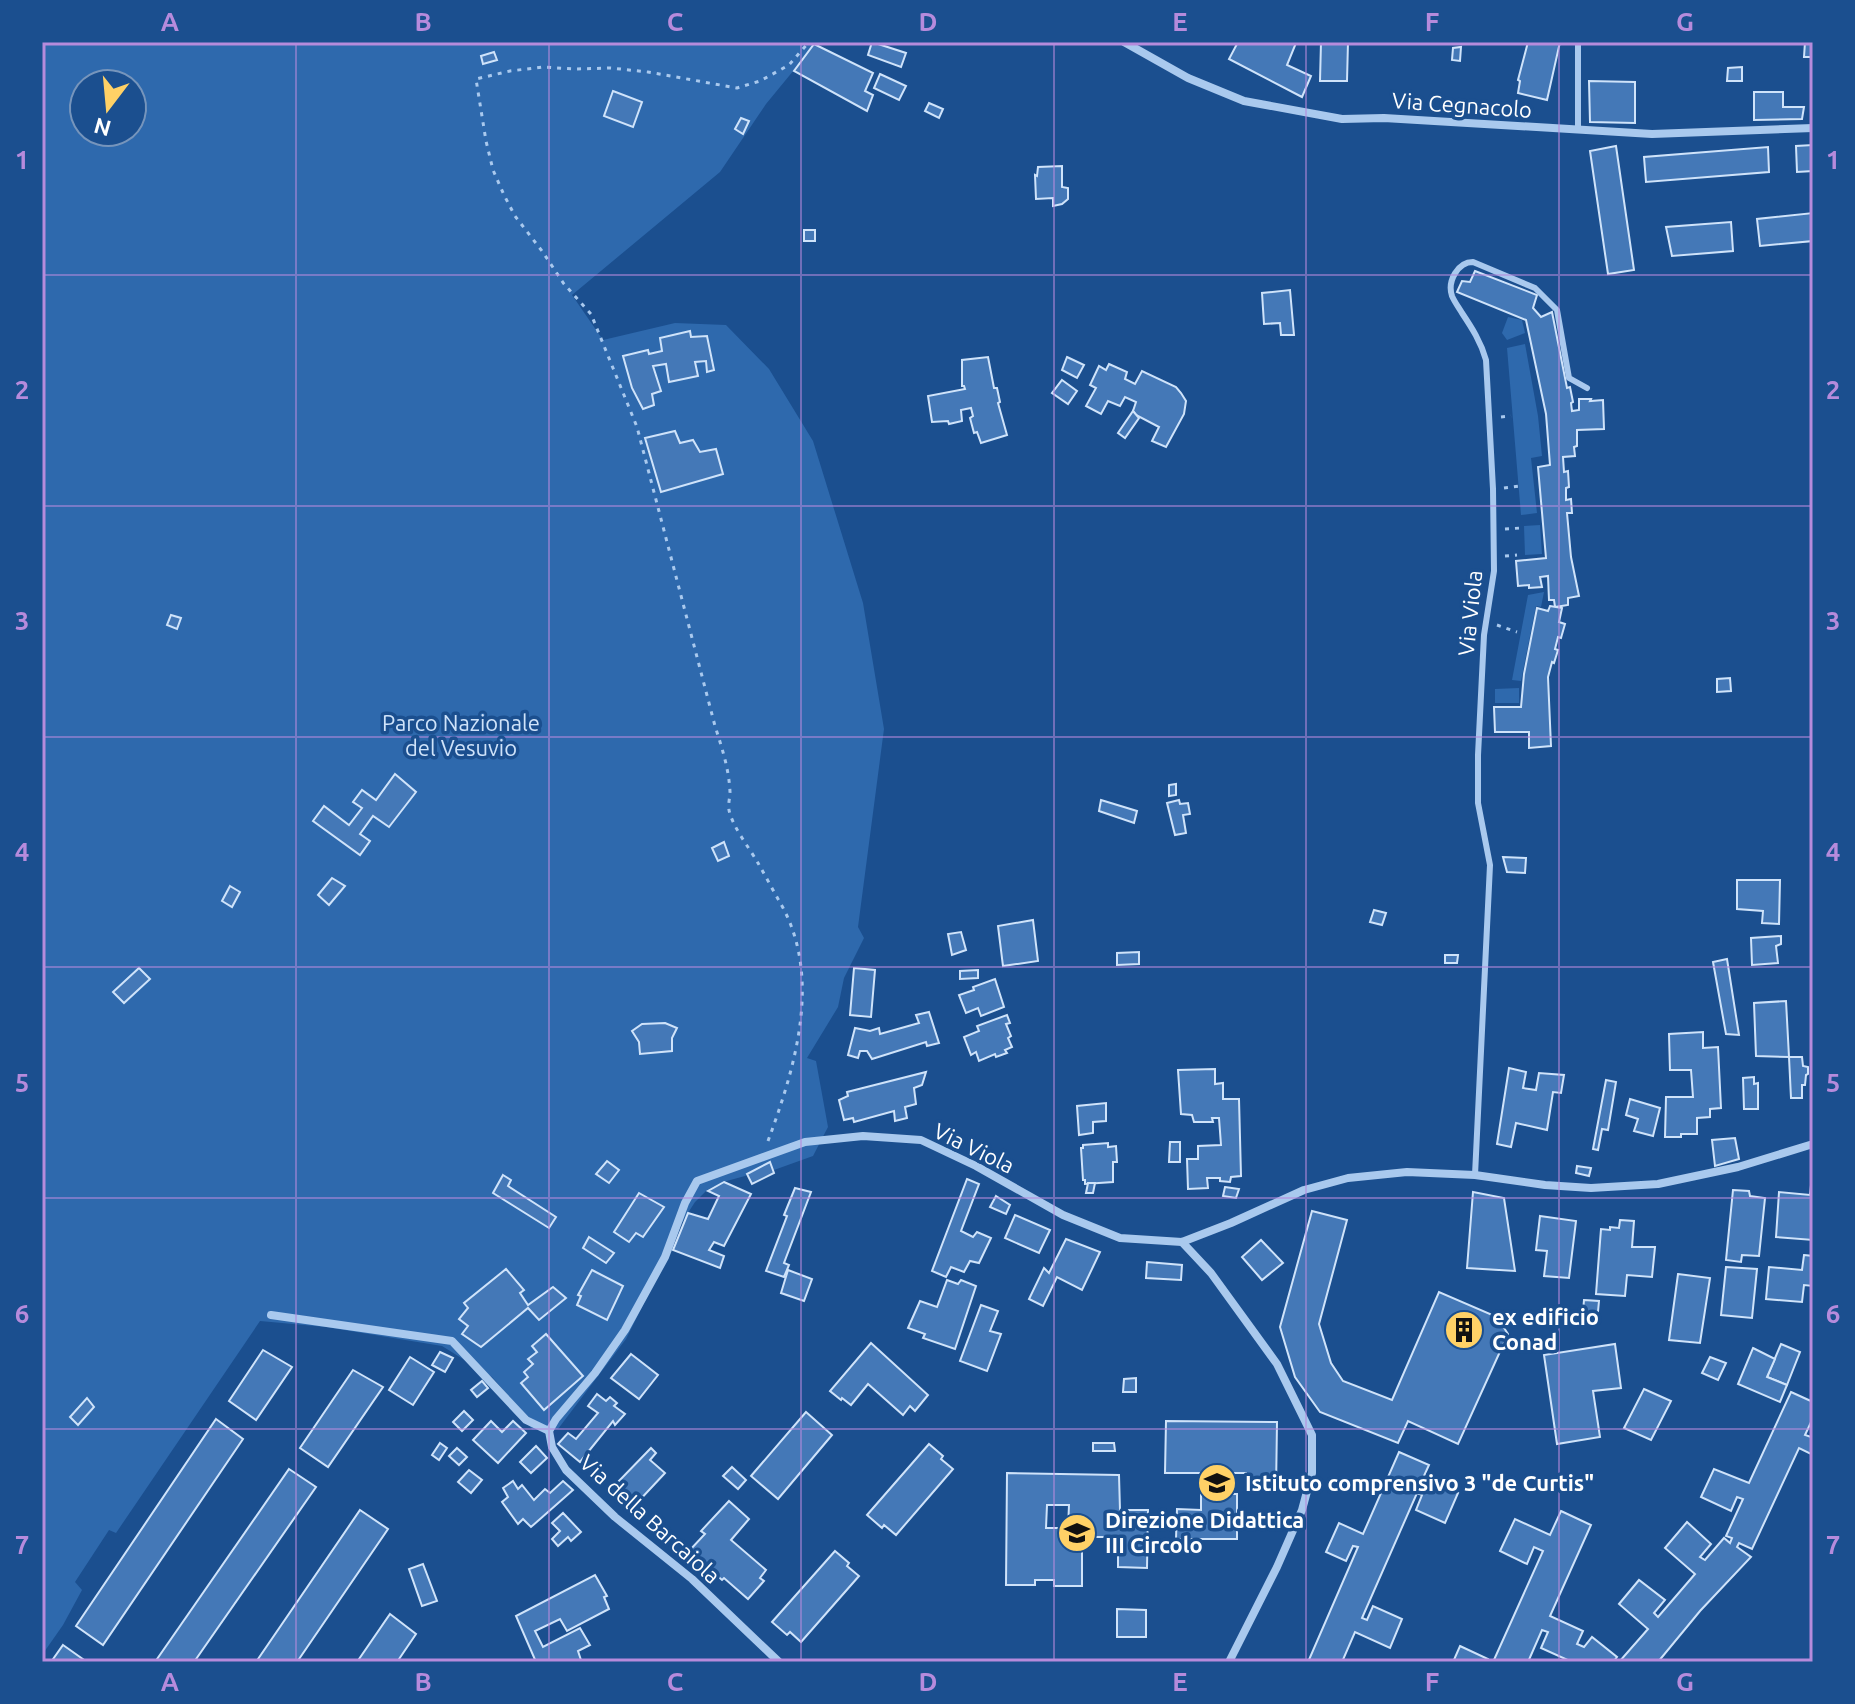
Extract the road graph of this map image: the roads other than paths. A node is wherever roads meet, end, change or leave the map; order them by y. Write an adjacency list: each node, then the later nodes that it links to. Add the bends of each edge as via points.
1 (1124, 42): 4 (street, Via Cegnacolo, via 1188,78 1244,101 1342,119)
2 (1578, 42): 4 (lane)
3 (1813, 128): 4 (street, Via Cegnacolo, via 1652,134)
4 (1578, 130)
5 (1587, 388): 7 (lane, Via Viola, via 1569,378 1557,310 1535,288 1473,262 1458,268 1451,294 1486,360 1493,489 1494,571 1480,687 1478,803 1490,865)
6 (1813, 1144): 7 (street, Via Viola, via 1658,1184 1591,1188)
7 (1475, 1175): 8 (street, Via Viola, via 1407,1172 1348,1178 1304,1190)
8 (1182, 1242): 10 (street, Via Viola, via 1120,1238 1063,1215 921,1140 863,1136 805,1142 697,1181 665,1257 625,1330); 12 (street, via 1277,1364 1312,1435 1312,1473 1302,1510)
9 (271, 1315): 10 (street, via 452,1341 526,1420)
10 (549, 1431): 11 (street, Via della Barcaiola, via 566,1470)
11 (779, 1662)
12 (1229, 1662)

